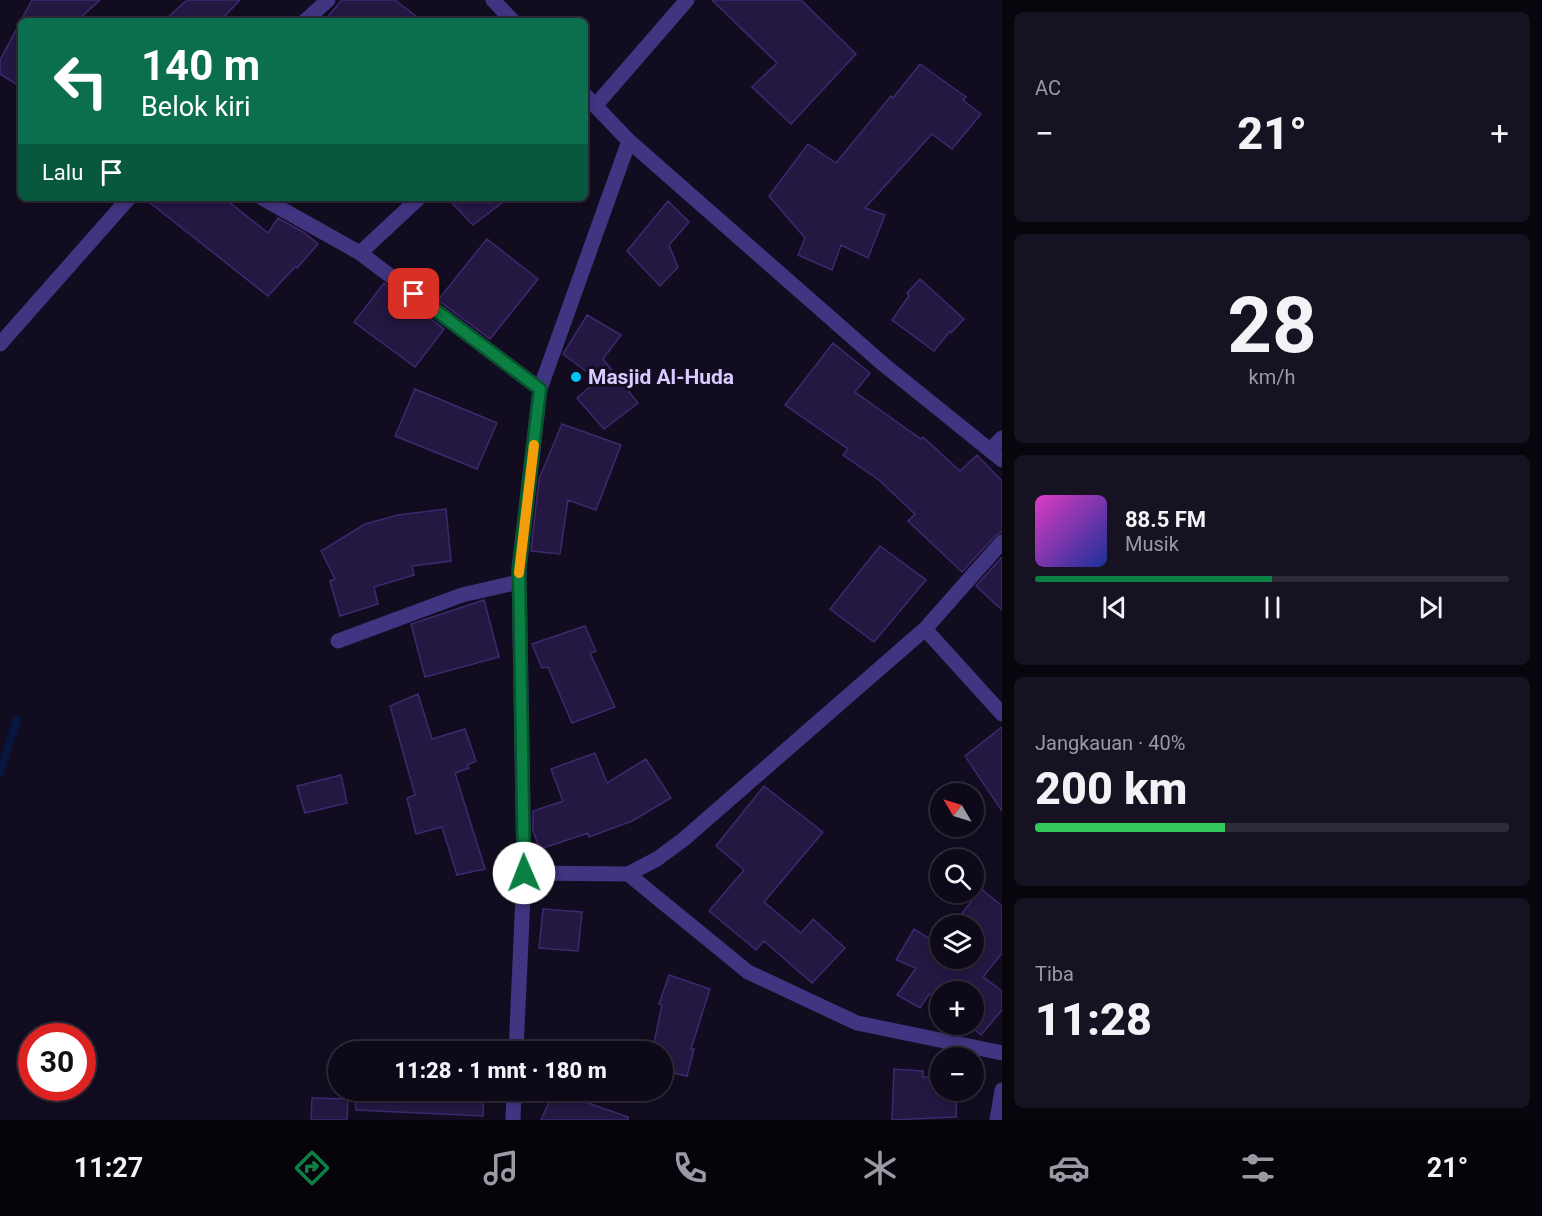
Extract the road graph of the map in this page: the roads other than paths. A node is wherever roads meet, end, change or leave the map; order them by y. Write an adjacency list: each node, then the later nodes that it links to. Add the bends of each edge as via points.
1 (328, 0): 4 (street)
2 (493, 0): 5 (street)
3 (687, 0): 6 (street)
4 (308, 18)
5 (510, 18)
6 (590, 101): 7 (street)
7 (629, 141): 13 (street); 15 (street, via 883,364)
8 (126, 201): 12 (street)
9 (267, 201): 11 (street)
10 (416, 201): 11 (street)
11 (360, 253): 13 (street)
12 (0, 344)
13 (540, 389): 17 (street)
14 (1002, 438): 15 (street)
15 (996, 455)
16 (1002, 542): 18 (street)
17 (519, 582): 19 (street, via 462,595); 21 (street)
18 (925, 628): 20 (street); 22 (street, via 684,838 657,859)
19 (338, 641)
20 (1002, 714)
21 (524, 873): 22 (street); 23 (street)
22 (628, 873): 24 (street, via 748,972 857,1023)
23 (516, 1041)
24 (1002, 1053)
25 (1002, 1090): 28 (street)
26 (514, 1101): 27 (street)
27 (513, 1120)
28 (997, 1120)

